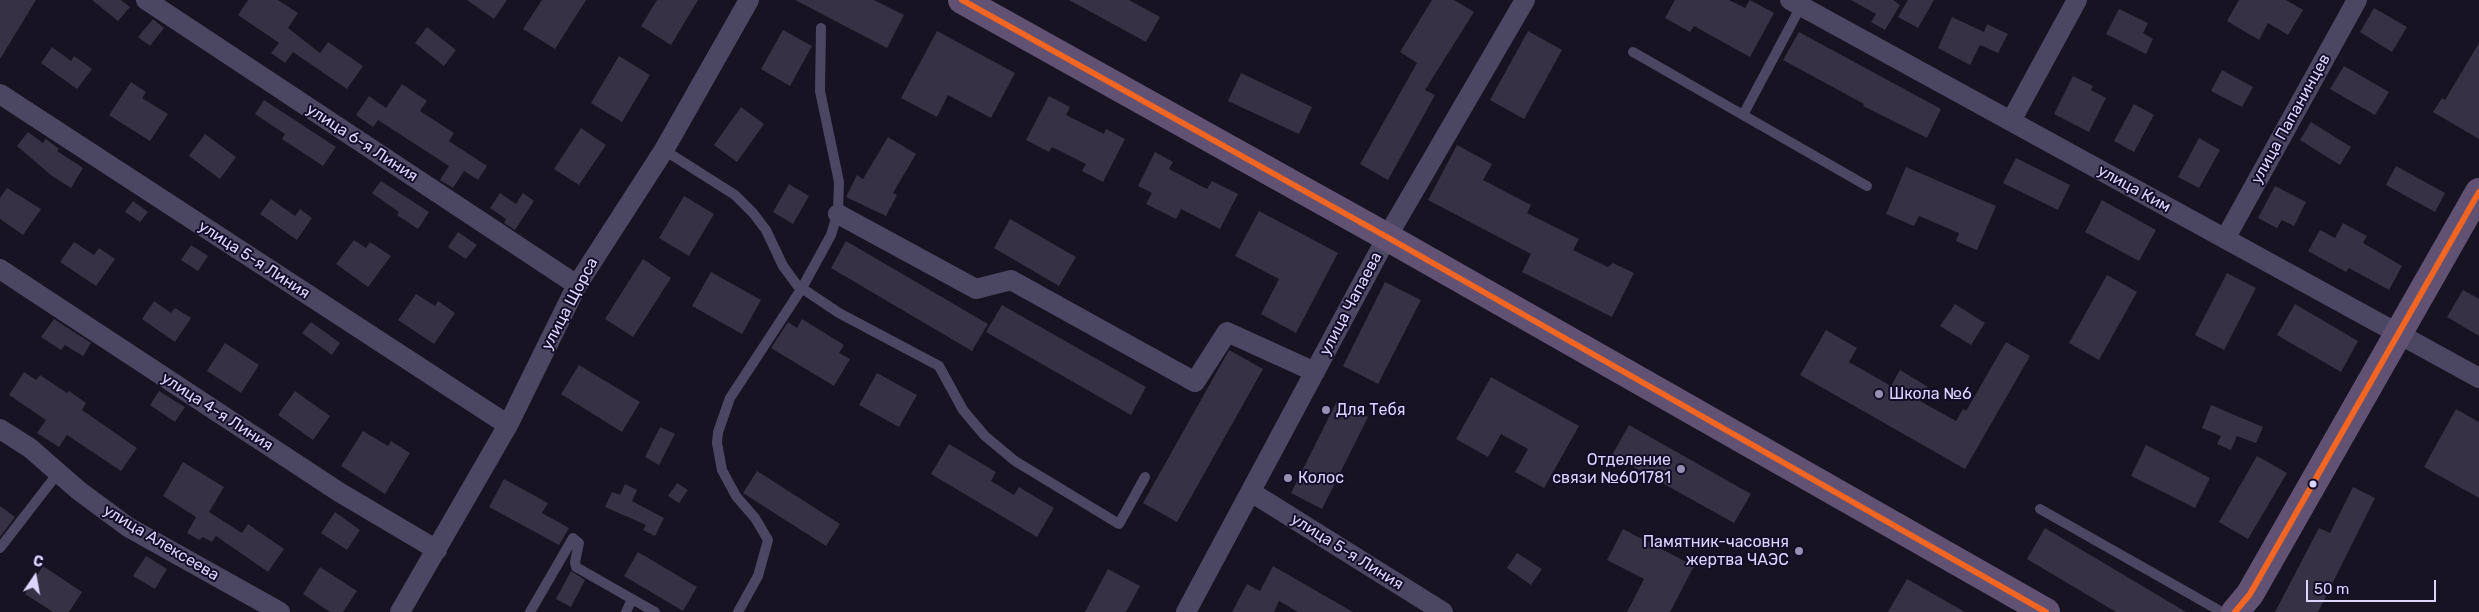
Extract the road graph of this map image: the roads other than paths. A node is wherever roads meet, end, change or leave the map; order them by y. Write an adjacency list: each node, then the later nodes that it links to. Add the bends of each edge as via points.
1 (146, 0): 20 (street, улица 6-я Линия)
2 (749, 0): 13 (street, улица Щорса)
3 (962, 0): 17 (main road)
4 (1525, 0): 17 (street, улица Чапаева)
5 (2076, 0): 12 (street)
6 (2357, 0): 18 (street, улица Папанинцев)
7 (1799, 2): 11 (lane); 12 (street, улица Ким)
8 (821, 28): 16 (lane, via 820,90 839,182)
9 (1633, 52): 11 (lane)
10 (0, 94): 25 (street, улица 5-я Линия)
11 (1743, 115): 14 (lane)
12 (2011, 121): 18 (street, улица Ким)
13 (664, 150): 20 (street, улица Щорса); 21 (lane, via 735,195 766,230 783,266)
14 (1867, 186)
15 (2479, 192): 22 (main road)
16 (838, 214): 21 (lane, via 831,235); 23 (street, via 976,289 1011,280 1196,382 1227,332)
17 (1387, 237): 23 (street, улица Чапаева); 42 (main road)
18 (2225, 239): 22 (street, улица Ким)
19 (0, 269): 32 (street, улица 4-я Линия, via 339,492)
20 (577, 285): 25 (street, улица Щорса)
21 (802, 288): 28 (lane, via 847,317 939,366 963,410 985,436 1015,461 1119,524); 39 (lane, via 730,398 718,432 722,470 736,496 768,540 758,576)
22 (2398, 334): 24 (street, улица Ким); 44 (main road, via 2250,594)
23 (1315, 372): 29 (street, улица Чапаева)
24 (2479, 378)
25 (508, 425): 32 (street, улица Щорса)
26 (0, 429): 27 (street, улица Алексеева, via 30,448)
27 (58, 473): 31 (lane); 34 (street, улица Алексеева, via 128,527)
28 (1145, 477)
29 (1251, 492): 40 (street, улица Чапаева); 41 (street, улица 5-я Линия)
30 (2040, 509): 43 (lane)
31 (0, 548)
32 (437, 550): 35 (street, улица Щорса)
33 (632, 599): 36 (lane, via 576,567 580,543 573,538); 37 (lane); 38 (lane)
34 (280, 612)
35 (400, 612)
36 (530, 612)
37 (626, 612)
38 (655, 612)
39 (738, 612)
40 (1186, 612)
41 (1443, 612)
42 (2046, 612)
43 (2222, 612)
44 (2235, 612)

